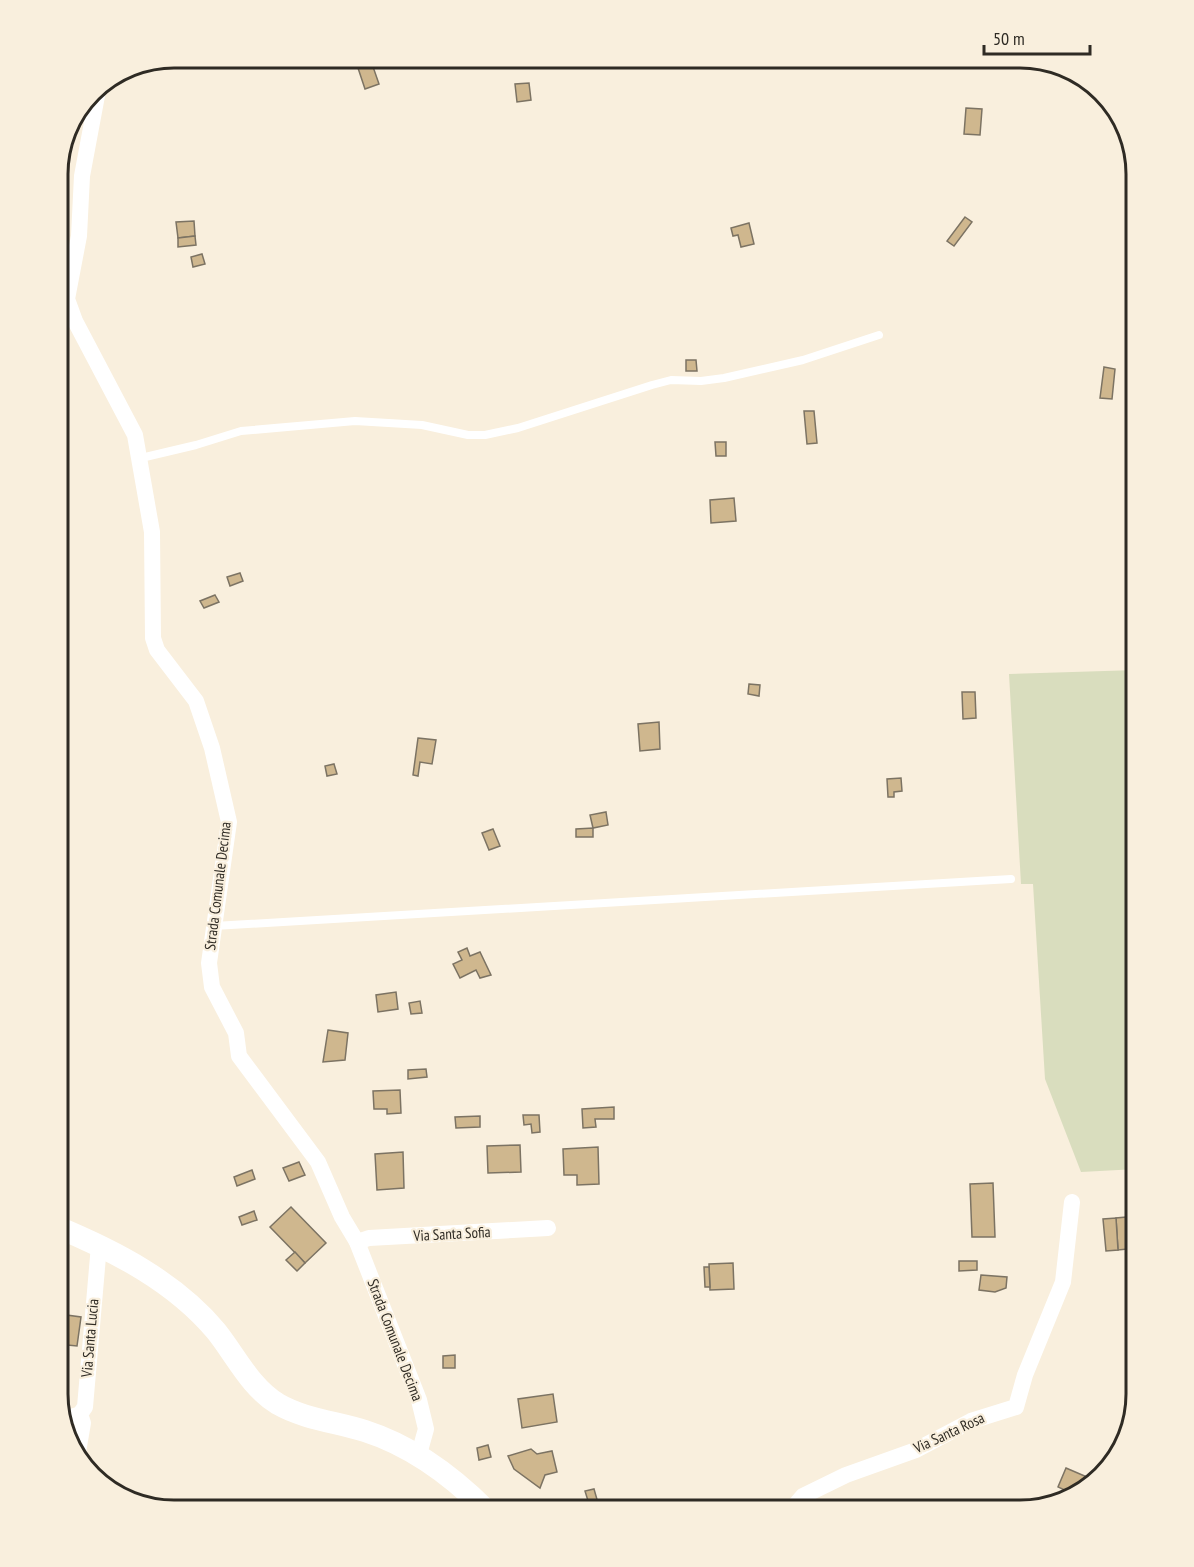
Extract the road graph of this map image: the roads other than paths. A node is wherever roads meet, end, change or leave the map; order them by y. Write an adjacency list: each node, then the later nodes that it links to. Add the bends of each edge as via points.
1 (96, 102): 2 (street, Strada Comunale Decima, via 82,176 79,236)
2 (68, 294)
3 (68, 302): 5 (street, Strada Comunale Decima, via 135,435)
4 (879, 335): 5 (lane, via 802,360 724,378 671,380 485,435 422,425 355,421 241,431)
5 (141, 458): 7 (street, Strada Comunale Decima, via 152,532 153,638 157,650 196,701 212,747 229,822)
6 (1011, 879): 7 (lane)
7 (213, 926): 11 (street, Strada Comunale Decima, via 209,963 212,987 236,1033 239,1056 318,1162)
8 (1072, 1202): 17 (street, Via Santa Rosa, via 1063,1282 1016,1407 971,1421 916,1450 846,1475)
9 (548, 1228): 11 (street, Via Santa Sofia)
10 (68, 1232): 12 (street)
11 (357, 1242): 15 (street, Strada Comunale Decima, via 419,1400 426,1428)
12 (99, 1245): 13 (street, Via Santa Lucia, via 85,1407); 15 (street, via 142,1269 194,1308 265,1395 279,1405 365,1431)
13 (72, 1416): 14 (street, Via Santa Lucia, via 83,1423)
14 (80, 1443)
15 (419, 1454): 16 (street)
16 (476, 1500)
17 (800, 1500)

